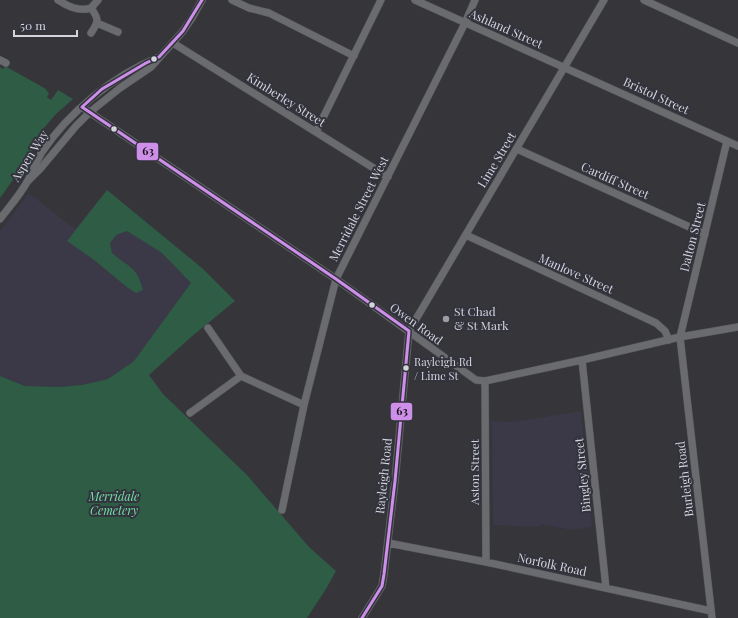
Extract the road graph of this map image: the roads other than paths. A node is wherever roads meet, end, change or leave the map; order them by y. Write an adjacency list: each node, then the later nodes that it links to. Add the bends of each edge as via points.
1 (58, 0): 10 (street, via 77,8)
2 (98, 0): 10 (street)
3 (202, 0): 15 (street)
4 (232, 0): 17 (street, via 269,13)
5 (381, 0): 17 (street)
6 (416, 0): 11 (street, Ashland Street)
7 (475, 0): 11 (street, Merridale Street West)
8 (604, 0): 19 (street, Lime Street)
9 (644, 0): 16 (street)
10 (91, 8): 12 (street, via 97,16)
11 (465, 22): 19 (street, Ashland Street); 26 (street, Merridale Street West)
12 (98, 23): 13 (street); 14 (street)
13 (91, 32)
14 (118, 32)
15 (173, 42): 18 (street); 22 (street, Kimberley Street)
16 (738, 43)
17 (354, 56): 22 (street)
18 (159, 57): 20 (street, Aspen Way, via 102,89); 21 (street, via 151,67)
19 (565, 67): 23 (street, Bristol Street); 25 (street, Lime Street)
20 (82, 107): 21 (street, Owen Road); 27 (street, Aspen Way, via 50,141)
21 (90, 112): 27 (street); 31 (street, Owen Road)
22 (316, 132): 26 (street, Kimberley Street)
23 (727, 141): 24 (street, Bristol Street); 29 (street, Dalton Street)
24 (738, 146)
25 (517, 149): 29 (street, Cardiff Street); 30 (street, Lime Street)
26 (388, 176): 31 (street, Merridale Street West)
27 (27, 182): 28 (street, Aspen Way)
28 (0, 219)
29 (705, 234): 35 (street, Dalton Street)
30 (466, 235): 34 (street, Lime Street); 36 (street, Manlove Street, via 656,323 665,331)
31 (336, 280): 34 (street, Owen Road); 40 (street, Merridale Street West)
32 (738, 327): 35 (street)
33 (208, 328): 38 (street)
34 (409, 332): 39 (street, Owen Road, via 476,380); 43 (street, Rayleigh Road)
35 (680, 337): 36 (street); 46 (street, Burleigh Road)
36 (669, 340): 37 (street)
37 (582, 360): 39 (street); 45 (street, Bingley Street)
38 (241, 376): 40 (street); 41 (street)
39 (485, 381): 44 (street, Aston Street)
40 (304, 405): 42 (street, Merridale Street West)
41 (190, 413)
42 (282, 510)
43 (388, 543): 44 (street, Norfolk Road); 47 (street, Rayleigh Road, via 383,582)
44 (486, 562): 45 (street, Norfolk Road)
45 (606, 588): 46 (street, Norfolk Road)
46 (712, 614)
47 (362, 618)

